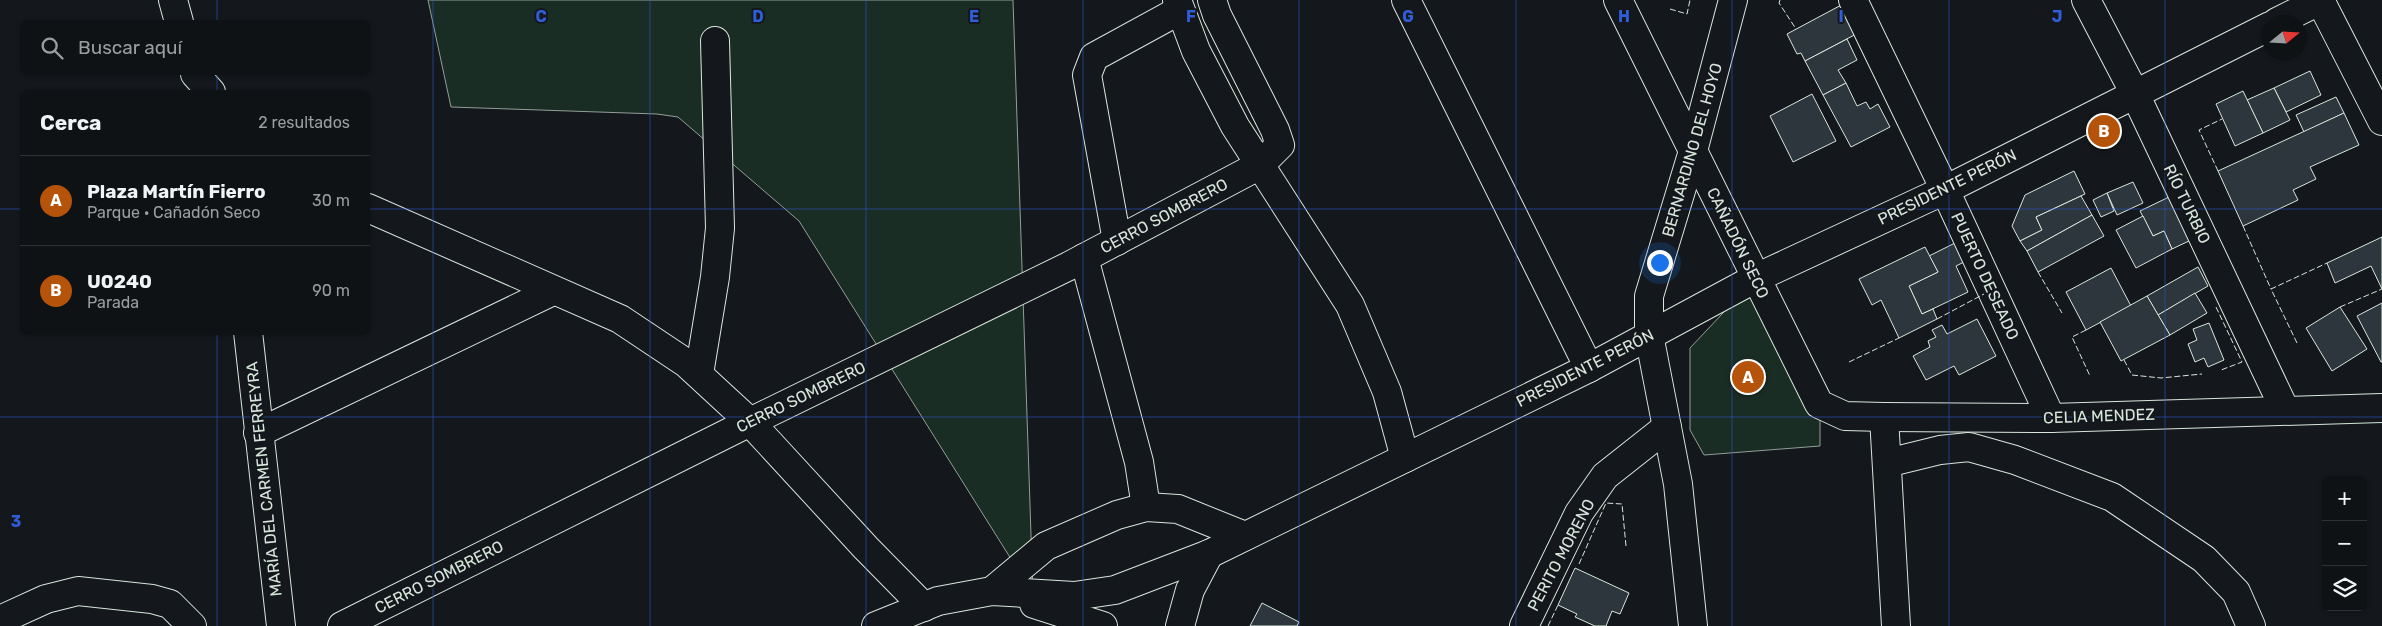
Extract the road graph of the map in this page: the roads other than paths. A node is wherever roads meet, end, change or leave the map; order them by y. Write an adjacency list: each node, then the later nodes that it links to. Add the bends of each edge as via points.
1 (172, 0): 11 (street)
2 (1212, 0): 17 (street, CERRO SOMBRERO, via 1278,138 1280,145)
3 (1406, 0): 26 (street)
4 (1618, 0): 16 (street, CAÑADÓN SECO)
5 (1733, 0): 16 (street, BERNARDINO DEL HOYO)
6 (1853, 0): 18 (street, PUERTO DESEADO)
7 (2086, 0): 14 (street, RÍO TURBIO)
8 (2321, 0): 10 (street); 15 (street)
9 (1178, 5): 17 (street, via 1196,51); 20 (street, via 1094,57 1087,75)
10 (2291, 15)
11 (178, 20)
12 (2262, 30): 14 (street, PRESIDENTE PERÓN)
13 (715, 41): 27 (street, via 720,228)
14 (2134, 94): 18 (street, PRESIDENTE PERÓN); 30 (street, RÍO TURBIO)
15 (2382, 121)
16 (1693, 151): 22 (street, CAÑADÓN SECO); 25 (street, BERNARDINO DEL HOYO, via 1649,296)
17 (1260, 166): 20 (street, CERRO SOMBRERO); 36 (street, via 1350,306 1387,392)
18 (1945, 190): 22 (street, PRESIDENTE PERÓN); 32 (street, PUERTO DESEADO)
19 (370, 209): 23 (street)
20 (1117, 241): 21 (street, CERRO SOMBRERO)
21 (1084, 258): 33 (street, CERRO SOMBRERO); 38 (street, via 1139,462)
22 (1756, 278): 25 (street, PRESIDENTE PERÓN); 28 (street, CAÑADÓN SECO)
23 (553, 292): 27 (street, via 620,319); 35 (street)
24 (248, 335): 35 (street, MARÍA DEL CARMEN FERREYRA)
25 (1649, 335): 26 (street, PRESIDENTE PERÓN); 34 (street, BERNARDINO DEL HOYO)
26 (1589, 368): 36 (street, PRESIDENTE PERÓN)
27 (699, 374): 33 (street)
28 (1819, 404): 31 (street, CELIA MENDEZ, via 1845,416)
29 (2382, 408): 30 (street, CELIA MENDEZ)
30 (2285, 410): 32 (street, CELIA MENDEZ)
31 (1884, 417): 32 (street, CELIA MENDEZ); 37 (street)
32 (2051, 418)
33 (750, 422): 42 (street); 46 (street, CERRO SOMBRERO)
34 (1667, 427): 50 (street, PERITO MORENO, via 1605,476 1579,514); 51 (street, BERNARDINO DEL HOYO, via 1678,484)
35 (258, 433): 45 (street, MARÍA DEL CARMEN FERREYRA)
36 (1405, 458): 39 (street, PRESIDENTE PERÓN)
37 (1887, 463): 52 (street); 53 (street, via 1940,450 1969,447 2016,460 2112,496 2204,559 2236,592)
38 (1146, 507): 39 (street, via 1178,509); 41 (street, via 1117,515 1046,546)
39 (1245, 536): 40 (street, PRESIDENTE PERÓN)
40 (1209, 554): 41 (street, PRESIDENTE PERÓN, via 1115,590 1074,596); 49 (street, via 1190,590)
41 (992, 591): 42 (street, PRESIDENTE PERÓN, via 938,601); 48 (street)
42 (924, 607): 47 (street, PRESIDENTE PERÓN)
43 (0, 620): 44 (street, via 46,599 78,591 170,604)
44 (192, 626)
45 (280, 626)
46 (342, 626)
47 (876, 626)
48 (1103, 626)
49 (1180, 626)
50 (1524, 626)
51 (1693, 626)
52 (1896, 626)
53 (2252, 626)

